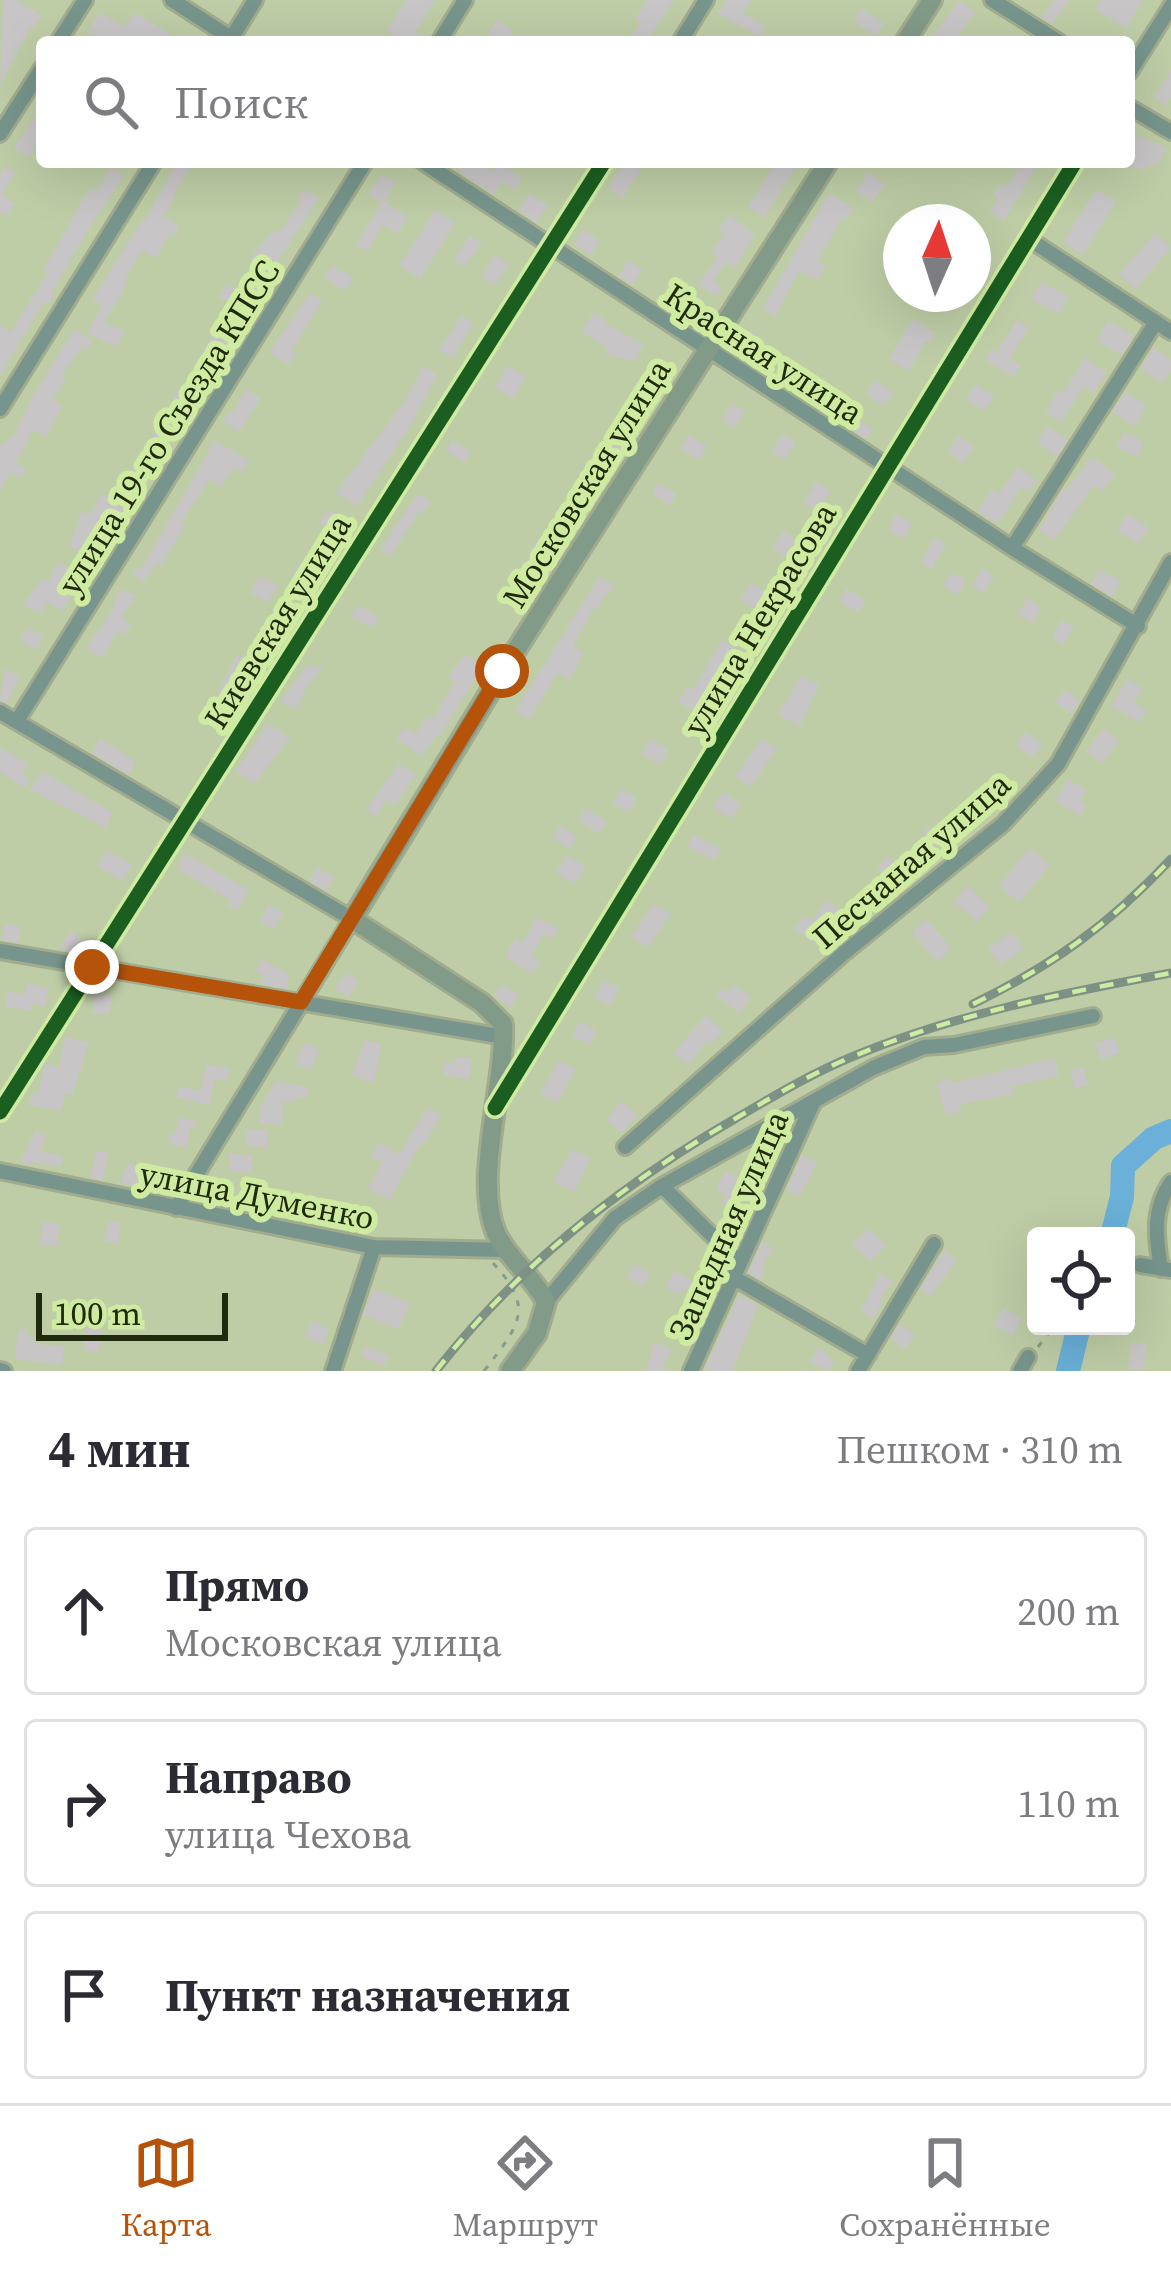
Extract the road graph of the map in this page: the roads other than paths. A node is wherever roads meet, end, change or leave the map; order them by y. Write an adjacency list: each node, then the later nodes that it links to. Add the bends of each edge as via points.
1 (85, 0): 9 (street)
2 (172, 0): 10 (street)
3 (254, 0): 11 (street)
4 (465, 0): 12 (street)
5 (706, 0): 13 (street)
6 (932, 0): 14 (main road)
7 (992, 0): 15 (street)
8 (1171, 6): 16 (street)
9 (62, 36)
10 (225, 36)
11 (235, 36)
12 (443, 36)
13 (684, 36)
14 (909, 36)
15 (1049, 36)
16 (1135, 63)
17 (36, 77): 20 (street)
18 (1135, 110): 19 (street)
19 (1171, 132)
20 (0, 134)
21 (150, 168): 32 (street)
22 (360, 168): 38 (street, улица 19-го Съезда КПСС)
23 (432, 168): 28 (street, Красная улица)
24 (600, 168): 28 (street, Киевская улица)
25 (824, 168): 31 (main road, Московская улица)
26 (1071, 168): 27 (street, улица Некрасова)
27 (1029, 239): 29 (street); 33 (street, улица Некрасова)
28 (551, 245): 31 (street, Красная улица); 39 (street, Киевская улица)
29 (1156, 322): 30 (street); 34 (street)
30 (1171, 332)
31 (708, 348): 33 (street, Красная улица); 40 (main road, Московская улица)
32 (0, 409)
33 (888, 466): 34 (street, Красная улица); 47 (street, улица Некрасова)
34 (1012, 548): 36 (street, Красная улица)
35 (1171, 562): 36 (street, Песчаная улица)
36 (1138, 626): 49 (street, Песчаная улица, via 1058,764 1003,824)
37 (0, 712): 38 (street)
38 (17, 721): 39 (street)
39 (185, 820): 40 (street); 42 (street, Киевская улица)
40 (352, 919): 43 (street, Московская улица); 45 (main road, via 482,1003 503,1024)
41 (0, 951): 42 (street)
42 (92, 967): 43 (street); 48 (street, Киевская улица)
43 (301, 1002): 45 (street); 53 (street, Московская улица)
44 (1093, 1016): 46 (street, via 924,1047)
45 (504, 1037): 47 (main road)
46 (814, 1101): 52 (street); 58 (street, Западная улица)
47 (495, 1108): 56 (main road, via 490,1203)
48 (0, 1112)
49 (625, 1147)
50 (0, 1171): 53 (street, улица Думенко)
51 (1171, 1182): 59 (street, via 1155,1231)
52 (662, 1186): 58 (street); 60 (street, via 615,1218)
53 (176, 1208): 55 (street, улица Думенко)
54 (934, 1244): 61 (street)
55 (374, 1247): 56 (street, улица Думенко); 62 (street)
56 (506, 1250): 60 (main road)
57 (1140, 1265): 59 (street)
58 (737, 1270): 61 (street); 64 (street, Западная улица)
59 (1166, 1270)
60 (546, 1302): 63 (main road, via 537,1333)
61 (868, 1355): 65 (street)
62 (333, 1371)
63 (510, 1371)
64 (692, 1371)
65 (858, 1371)

